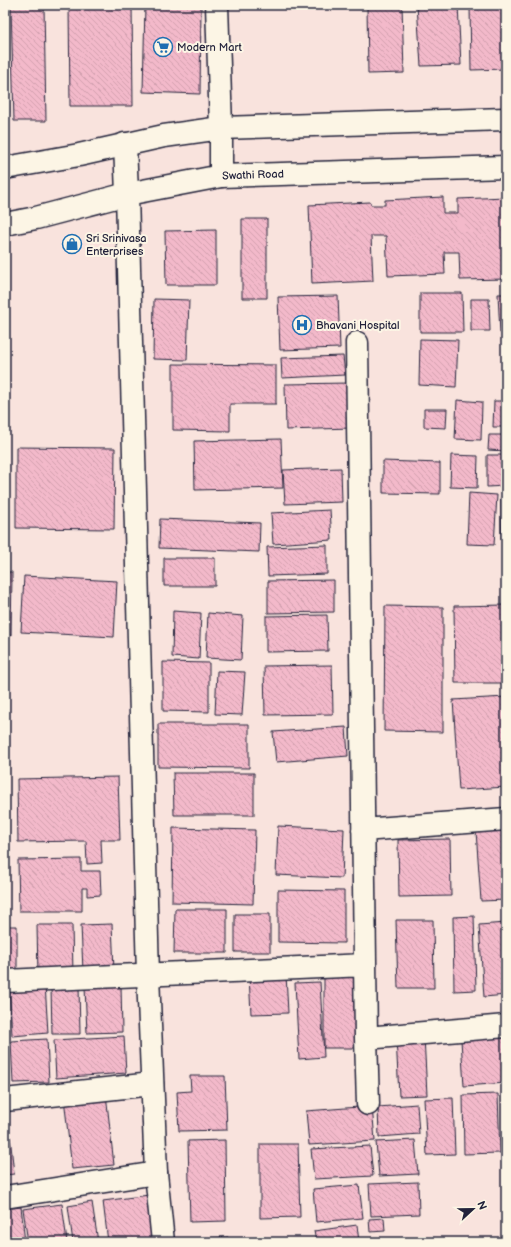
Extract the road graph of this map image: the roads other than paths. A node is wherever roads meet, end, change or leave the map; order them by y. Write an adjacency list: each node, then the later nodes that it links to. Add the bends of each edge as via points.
1 (217, 5): 3 (street)
2 (506, 119): 3 (street)
3 (221, 128): 4 (street); 7 (street)
4 (126, 144): 6 (street); 8 (street)
5 (506, 167): 7 (street, Swathi Road)
6 (5, 168)
7 (220, 176): 8 (street, Swathi Road)
8 (127, 194): 9 (street, Swathi Road); 14 (street)
9 (5, 224)
10 (357, 343): 12 (street)
11 (506, 819): 12 (street)
12 (363, 830): 13 (street)
13 (365, 965): 14 (street); 17 (street)
14 (148, 975): 15 (street); 18 (street)
15 (5, 981)
16 (506, 1026): 17 (street)
17 (366, 1038): 20 (street)
18 (152, 1084): 19 (street); 21 (street)
19 (5, 1100)
20 (368, 1104)
21 (156, 1173): 22 (street); 23 (street)
22 (5, 1197)
23 (163, 1242)

